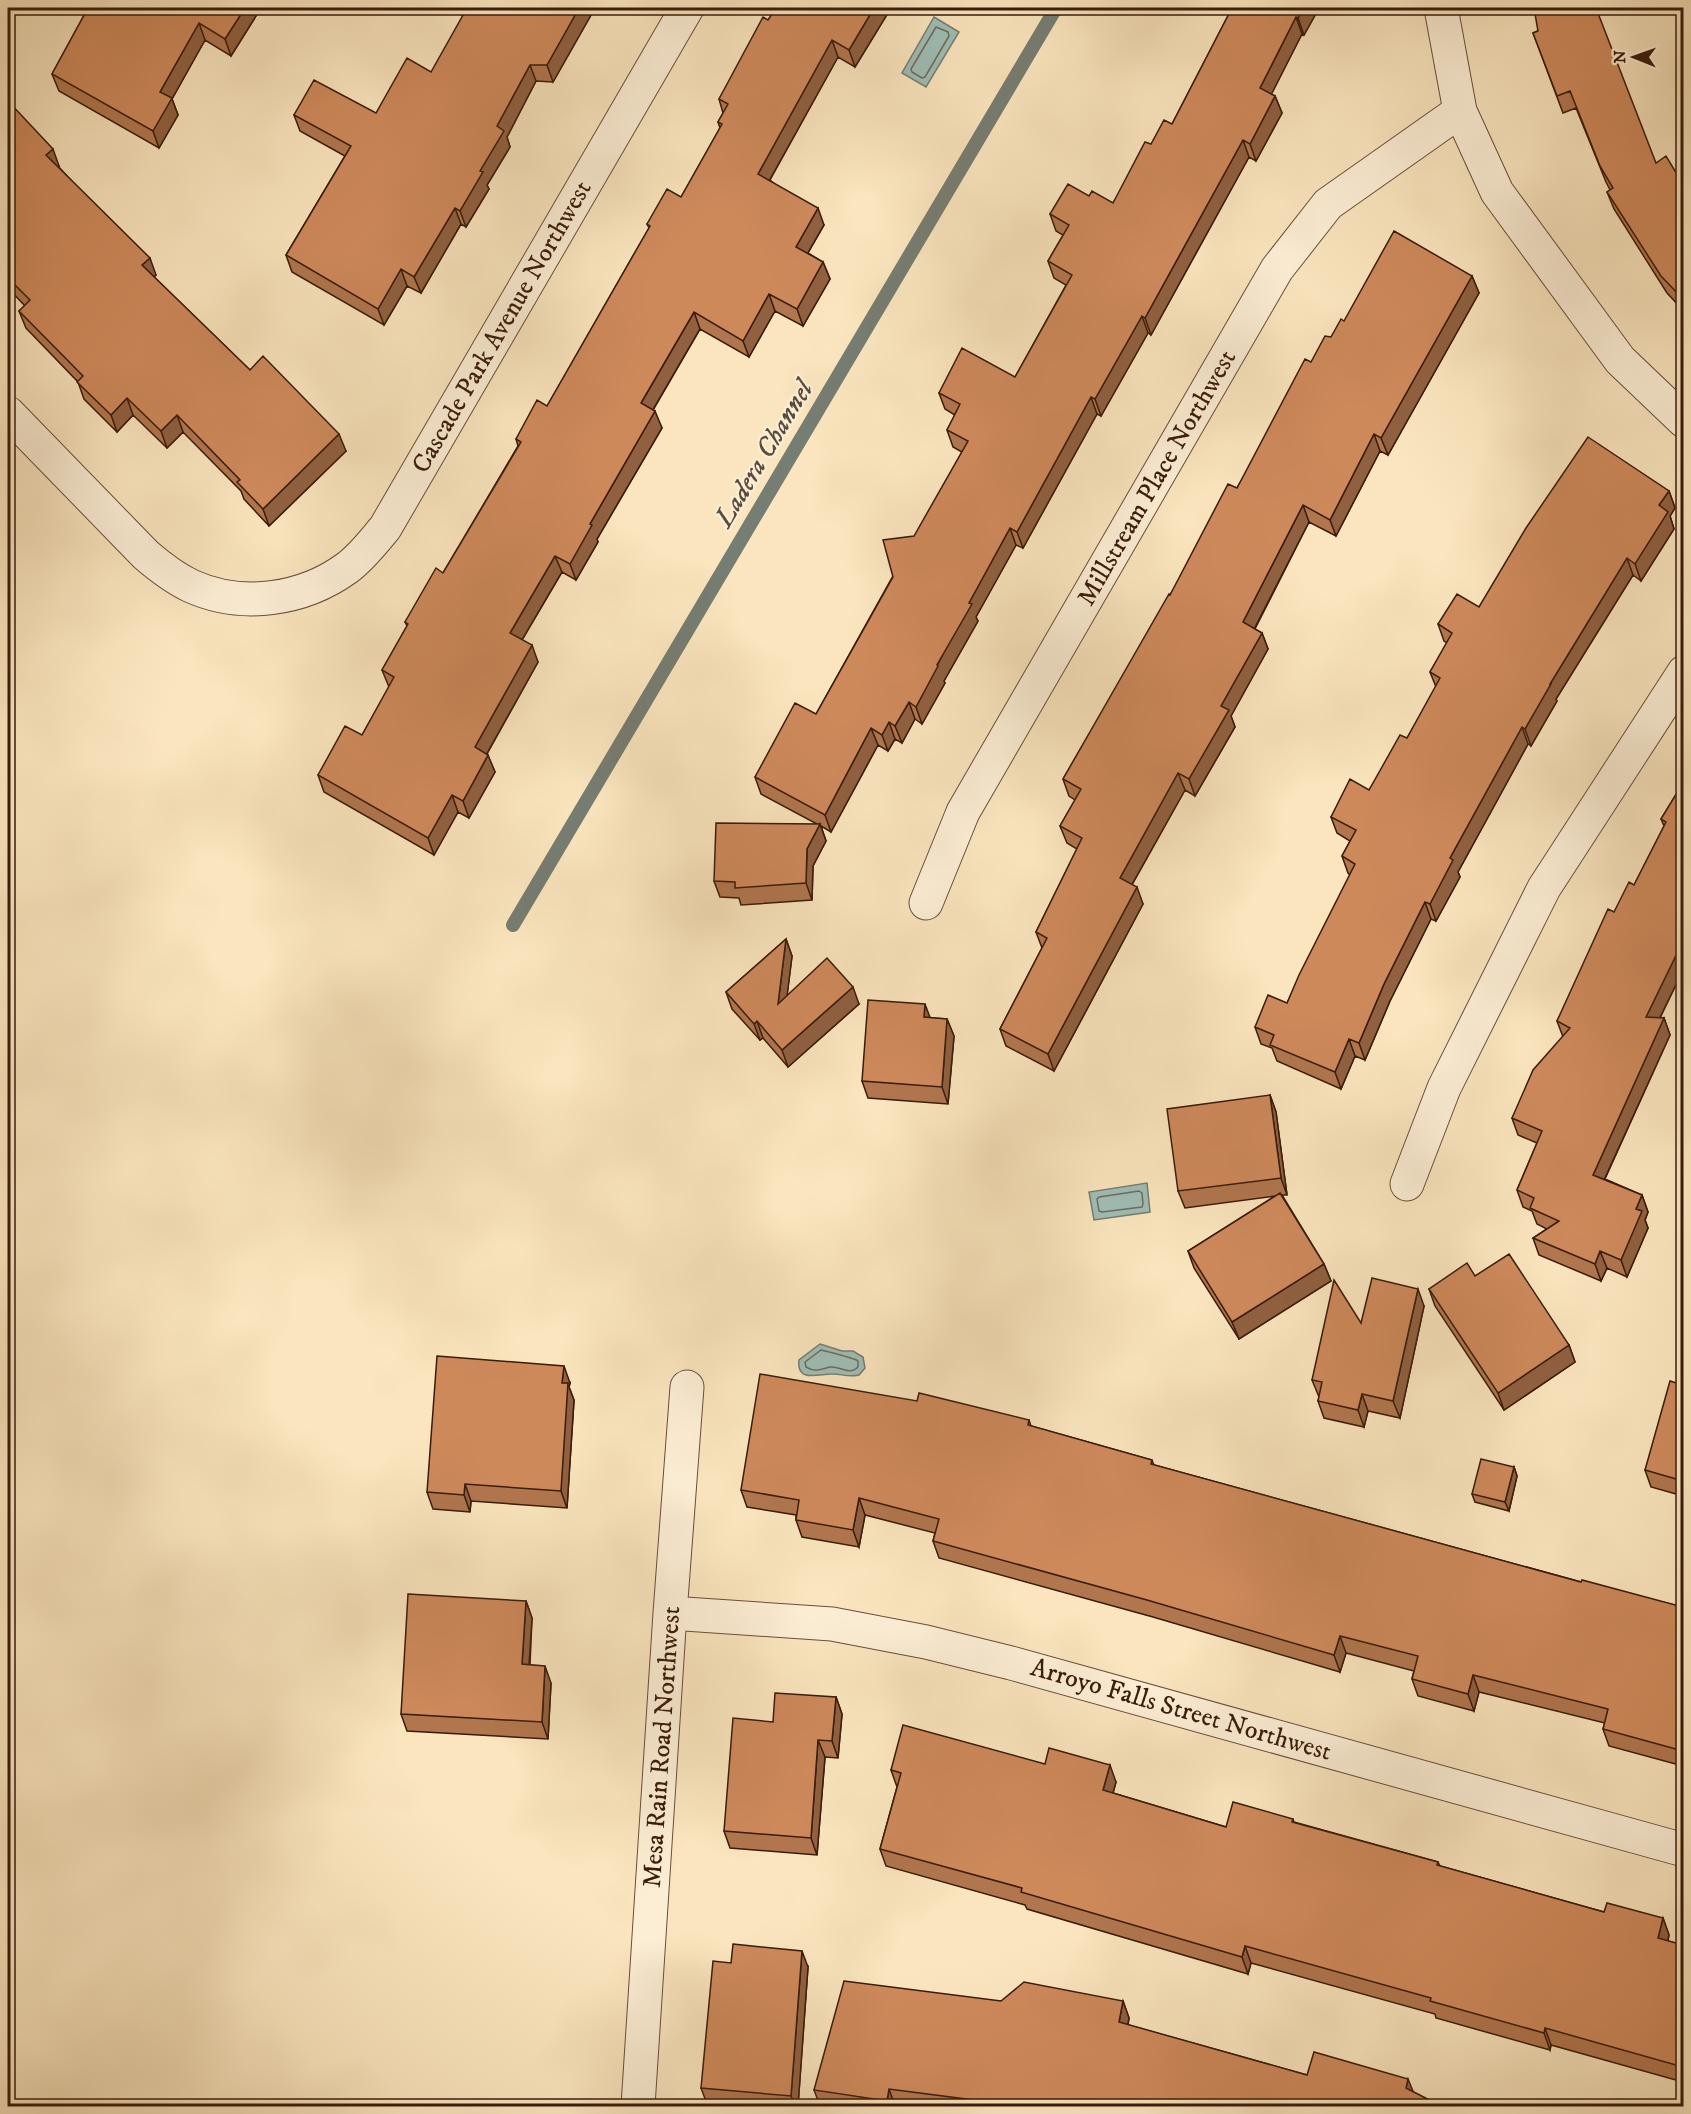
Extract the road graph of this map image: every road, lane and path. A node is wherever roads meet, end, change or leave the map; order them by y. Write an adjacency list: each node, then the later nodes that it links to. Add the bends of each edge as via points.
1 (687, 8): 4 (street, Cascade Park Avenue Northwest, via 385,528 348,568 300,592 273,598 218,595 192,586 167,573 146,555)
2 (1441, 8): 3 (street)
3 (1460, 111): 5 (street, via 1497,192 1620,360); 7 (street, Millstream Place Northwest, via 1328,204 1277,269 963,812)
4 (8, 412)
5 (1683, 422)
6 (1683, 672): 8 (street, via 1544,888 1444,1088)
7 (926, 903)
8 (1407, 1184)
9 (687, 1387): 10 (street, Mesa Rain Road Northwest)
10 (670, 1613): 11 (street, Arroyo Falls Street Northwest, via 832,1624 926,1642); 12 (street, Mesa Rain Road Northwest)
11 (1683, 1850)
12 (638, 2106)

